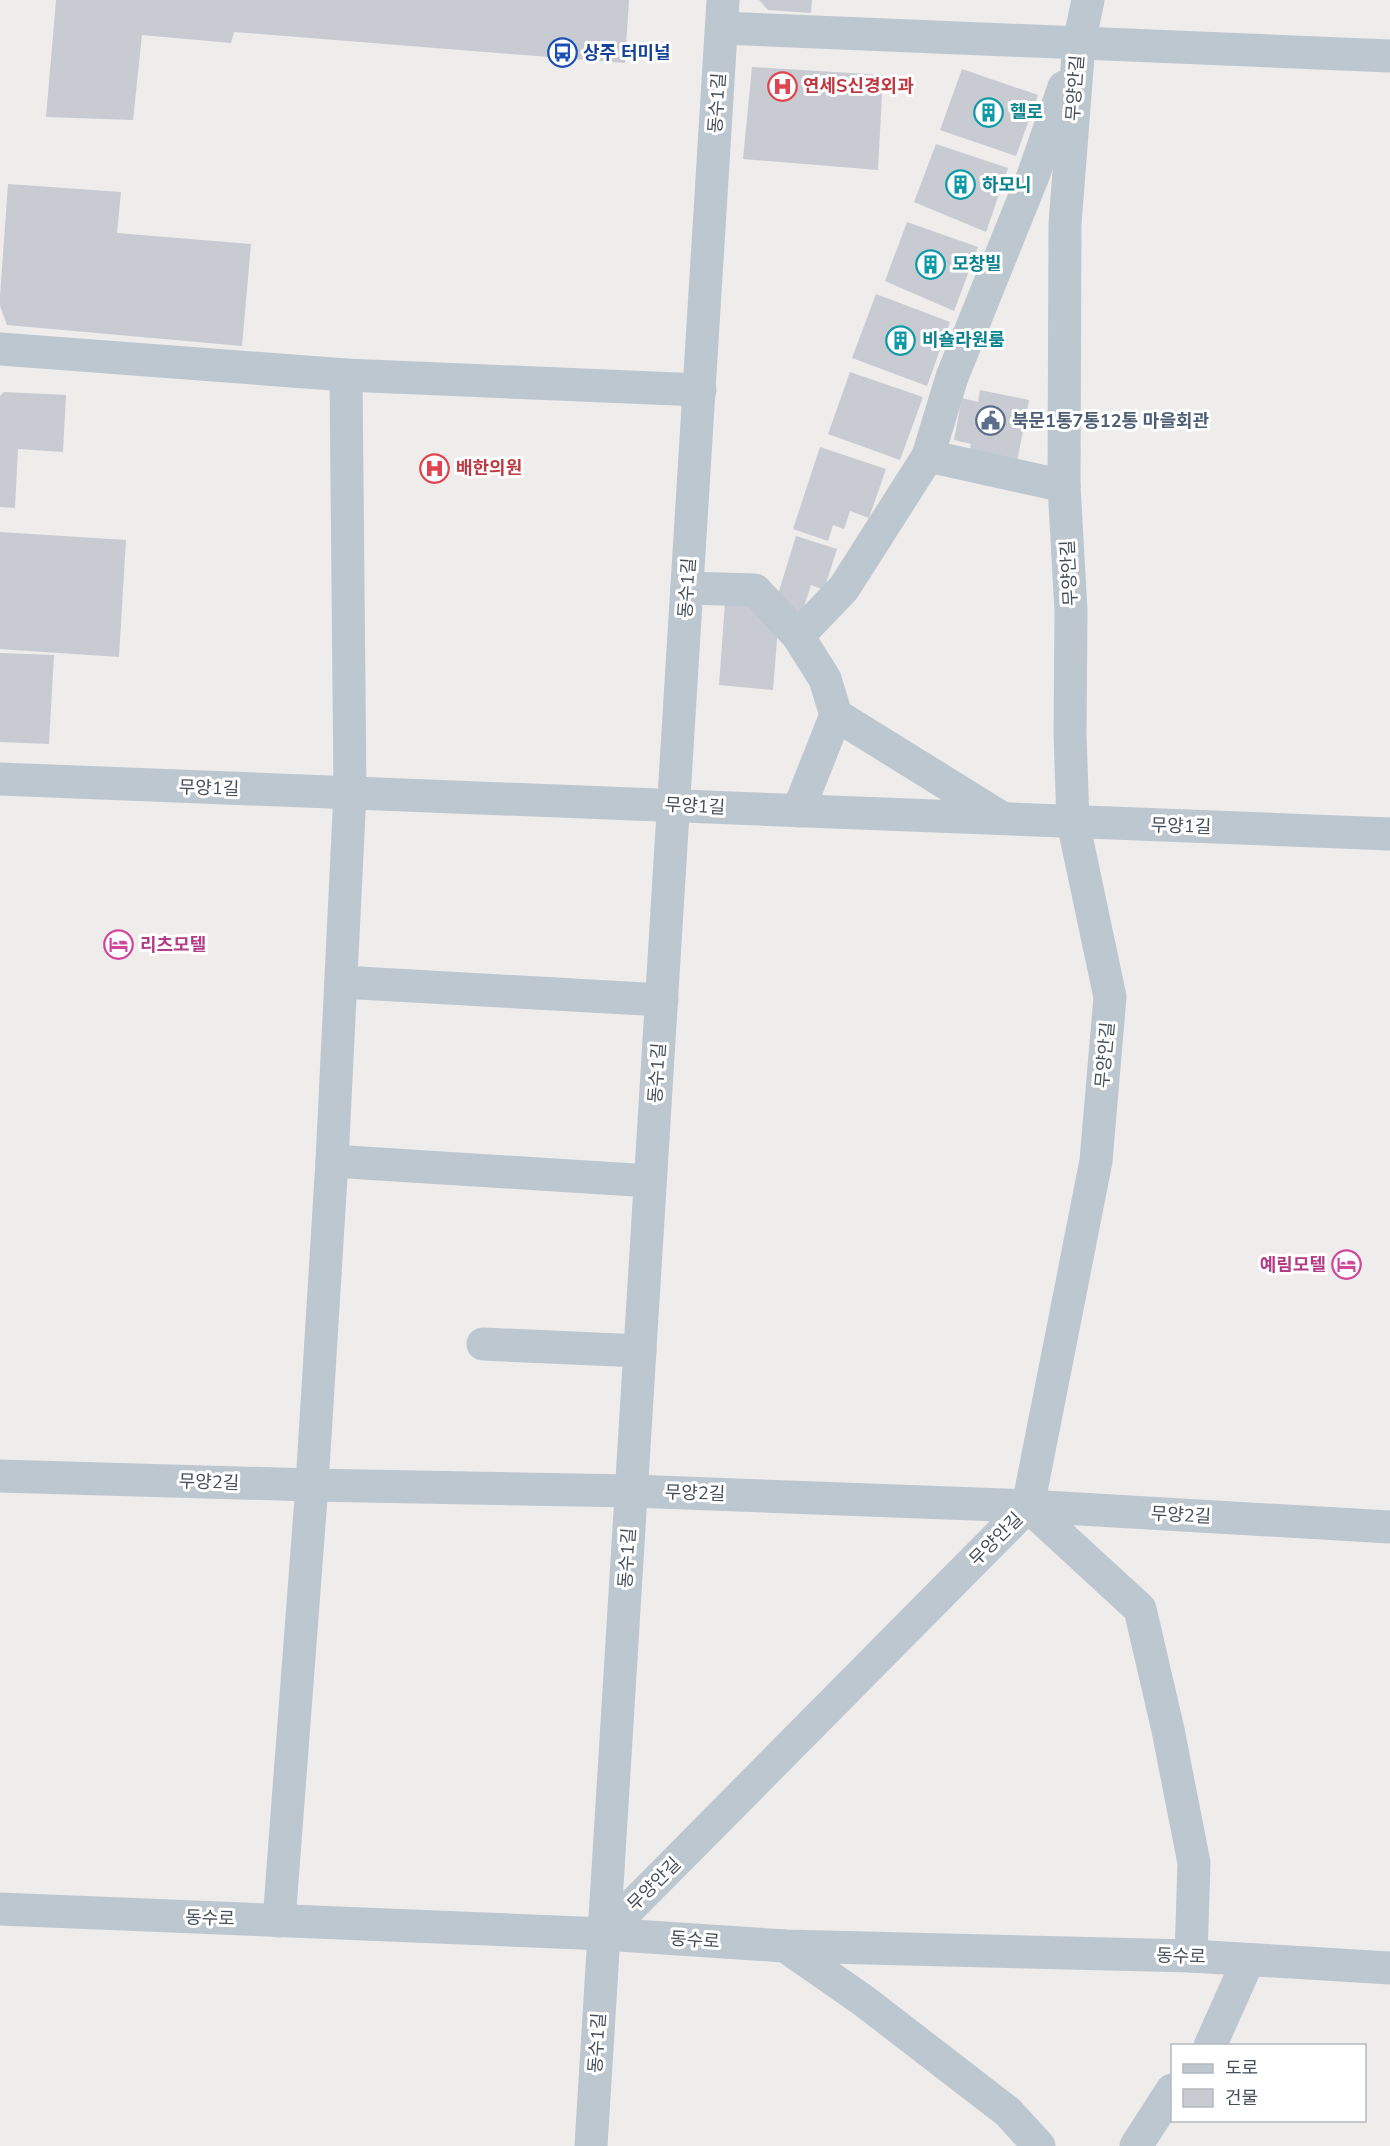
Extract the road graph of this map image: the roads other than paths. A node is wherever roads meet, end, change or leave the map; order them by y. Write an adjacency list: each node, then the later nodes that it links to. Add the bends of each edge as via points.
1 (1088, 0): 3 (street, 무양안길)
2 (723, 14): 3 (street); 7 (street, 동수1길)
3 (1079, 43): 4 (street); 8 (street, via 1033,176 952,376); 9 (street, 무양안길, via 1065,224)
4 (1390, 56)
5 (0, 350): 6 (street)
6 (346, 375): 7 (street); 14 (street)
7 (700, 390): 10 (street, 동수1길)
8 (928, 456): 9 (street); 11 (street, via 844,588)
9 (1064, 486): 18 (street, 무양안길, via 1071,611)
10 (687, 588): 11 (street, via 755,590); 15 (street, 동수1길)
11 (798, 636): 12 (street, via 825,679)
12 (836, 715): 16 (street); 17 (street)
13 (0, 779): 14 (street, 무양1길)
14 (350, 793): 15 (street, 무양1길); 20 (street)
15 (674, 805): 16 (street, 무양1길); 21 (street, 동수1길)
16 (798, 811): 17 (street, 무양1길)
17 (1004, 819): 18 (street, 무양1길)
18 (1073, 822): 19 (street, 무양1길); 29 (street, 무양안길, via 1110,997 1096,1161)
19 (1390, 834)
20 (341, 982): 21 (street); 22 (street)
21 (662, 1000): 23 (street, 동수1길)
22 (332, 1161): 23 (street); 27 (street)
23 (650, 1181): 25 (street, 동수1길)
24 (483, 1344): 25 (street)
25 (640, 1351): 28 (street, 동수1길)
26 (0, 1476): 27 (street, 무양2길)
27 (312, 1485): 28 (street, 무양2길); 32 (street)
28 (632, 1491): 29 (street, 무양2길); 33 (street, 동수1길)
29 (1028, 1506): 30 (street, 무양2길); 33 (street, 무양안길); 35 (street, via 1140,1609 1194,1863)
30 (1390, 1527)
31 (0, 1910): 32 (street, 동수로)
32 (279, 1921): 33 (street, 동수로)
33 (604, 1934): 34 (street, 동수로); 40 (street, 동수1길)
34 (785, 1946): 35 (street, 동수로); 41 (street, via 864,2001 1008,2112)
35 (1191, 1956): 36 (street, 동수로)
36 (1248, 1961): 37 (street, 동수로); 38 (street)
37 (1390, 1968)
38 (1211, 2044)
39 (1171, 2093): 42 (street)
40 (591, 2146)
41 (1040, 2146)
42 (1136, 2146)

